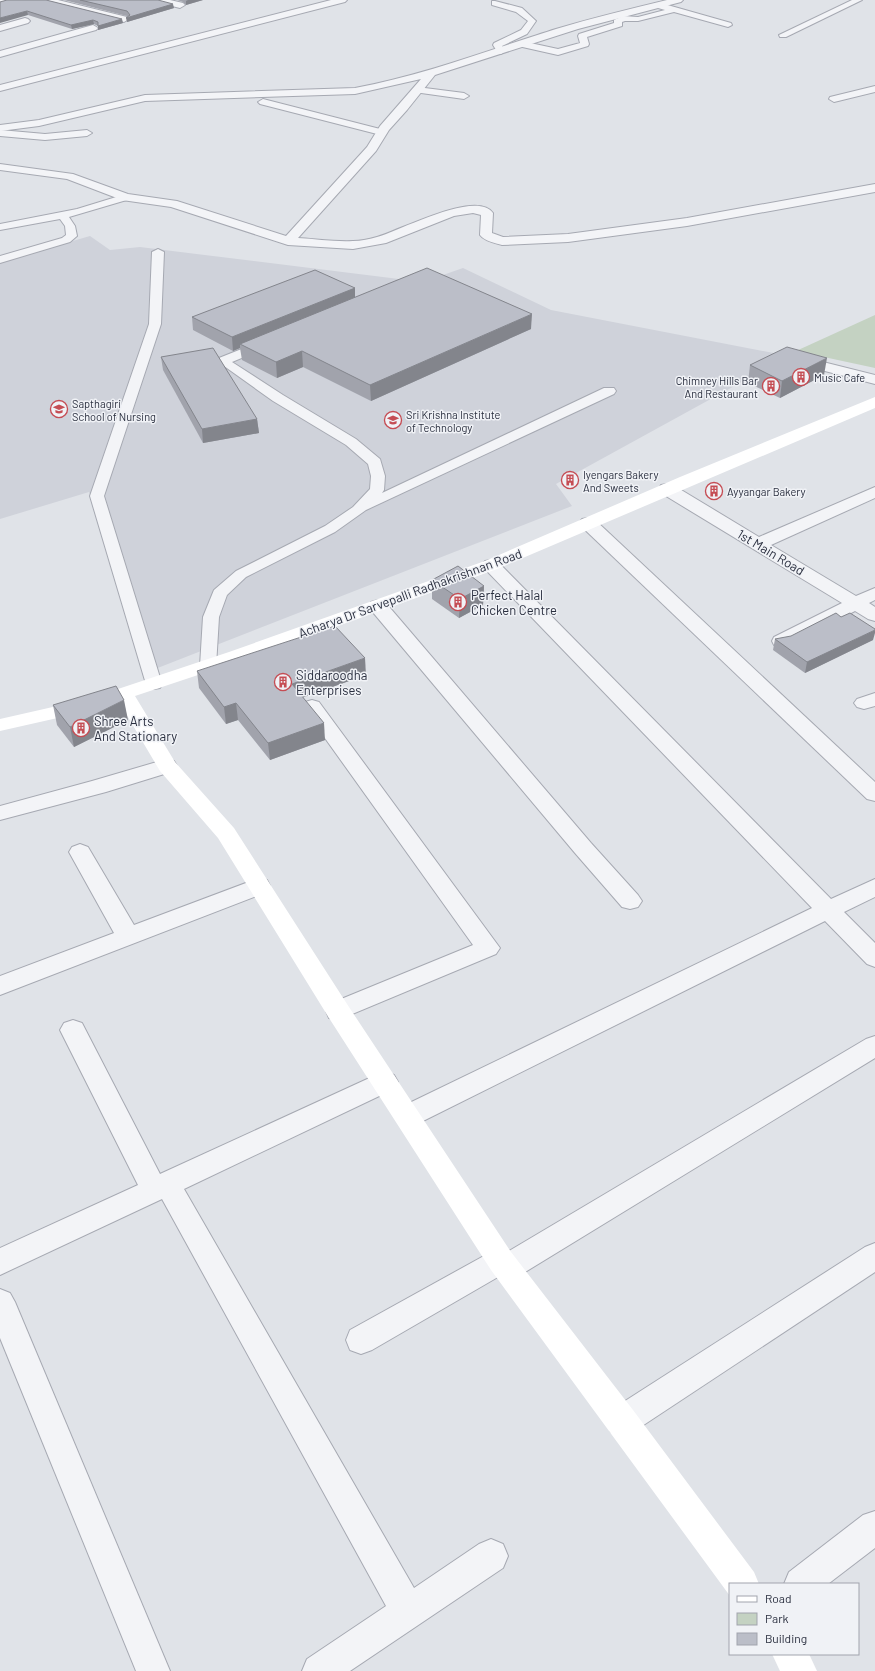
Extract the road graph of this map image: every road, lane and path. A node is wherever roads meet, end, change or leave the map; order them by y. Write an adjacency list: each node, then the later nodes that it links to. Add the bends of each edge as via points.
1 (7, 0): 6 (street)
2 (47, 0): 10 (street)
3 (159, 0): 8 (street)
4 (342, 0): 20 (street)
5 (858, 0): 15 (lane)
6 (0, 2)
7 (495, 4): 17 (lane, via 519,10 532,21 524,32 497,45)
8 (180, 5)
9 (675, 5): 12 (lane); 16 (street, via 658,5); 16 (lane, via 638,19 623,18 617,22 619,24 582,36 585,44 558,52)
10 (124, 19)
11 (25, 21): 13 (street)
12 (728, 25)
13 (0, 28)
14 (93, 28): 18 (street)
15 (783, 35)
16 (522, 44): 17 (street)
17 (501, 51): 19 (street)
18 (0, 54)
19 (431, 74): 22 (street); 26 (street, via 355,91 145,98 39,123)
20 (0, 88)
21 (875, 89): 24 (street)
22 (417, 90): 23 (lane); 27 (street)
23 (464, 96)
24 (834, 99)
25 (263, 102): 27 (lane)
26 (0, 128)
27 (381, 132): 35 (street, via 372,149)
28 (0, 133): 29 (lane, via 46,137)
29 (87, 133)
30 (0, 167): 32 (street, via 69,176)
31 (875, 188): 35 (street, via 687,222 568,238 502,241 486,235 487,213 474,209 451,213 381,240 353,245)
32 (126, 197): 33 (lane); 35 (street, via 173,204)
33 (63, 216): 34 (lane); 37 (lane, via 70,226 72,236)
34 (0, 227)
35 (288, 241)
36 (158, 252): 55 (lane, via 155,324 97,496)
37 (0, 260)
38 (275, 339): 45 (lane, via 223,361 351,442 375,462 377,490)
39 (799, 360): 40 (street)
40 (875, 380)
41 (609, 391): 45 (lane)
42 (875, 402): 43 (street, Acharya Dr Sarvepalli Radhakrishnan Road)
43 (667, 489): 46 (street, Acharya Dr Sarvepalli Radhakrishnan Road); 47 (street, 1st Main Road)
44 (875, 492): 47 (street)
45 (358, 510): 54 (lane, via 330,529 241,574 220,593 211,617)
46 (588, 523): 48 (street, Acharya Dr Sarvepalli Radhakrishnan Road); 60 (street)
47 (758, 544): 50 (street, 1st Main Road)
48 (491, 566): 51 (street, Acharya Dr Sarvepalli Radhakrishnan Road); 66 (street)
49 (875, 592): 50 (street)
50 (854, 603): 52 (street, 1st Main Road); 53 (street)
51 (378, 606): 54 (street, Acharya Dr Sarvepalli Radhakrishnan Road); 65 (street)
52 (875, 615)
53 (781, 641)
54 (208, 666): 55 (street, Acharya Dr Sarvepalli Radhakrishnan Road)
55 (154, 684): 56 (street, Acharya Dr Sarvepalli Radhakrishnan Road)
56 (124, 694): 58 (street, Acharya Dr Sarvepalli Radhakrishnan Road, via 93,704); 59 (street)
57 (312, 706): 70 (street, via 488,948)
58 (0, 725)
59 (167, 766): 61 (street); 63 (street, via 226,833)
60 (875, 794)
61 (0, 813)
62 (80, 852): 67 (street)
63 (259, 886): 67 (street); 70 (street)
64 (875, 887): 66 (street)
65 (630, 901)
66 (828, 910): 68 (street); 74 (street)
67 (128, 936): 69 (street)
68 (875, 958)
69 (2, 980)
70 (338, 1011): 73 (street)
71 (73, 1030): 75 (street)
72 (875, 1046): 78 (street)
73 (385, 1082): 74 (street); 75 (street)
74 (408, 1116): 78 (street)
75 (161, 1187): 77 (street); 86 (street)
76 (875, 1256): 81 (street)
77 (0, 1262)
78 (504, 1265): 80 (street); 81 (street)
79 (0, 1302): 87 (street)
80 (361, 1340)
81 (622, 1421): 84 (street)
82 (875, 1527): 85 (street)
83 (491, 1556): 86 (street)
84 (741, 1583)
85 (803, 1583)
86 (408, 1611): 88 (street)
87 (153, 1671)
88 (319, 1671)

